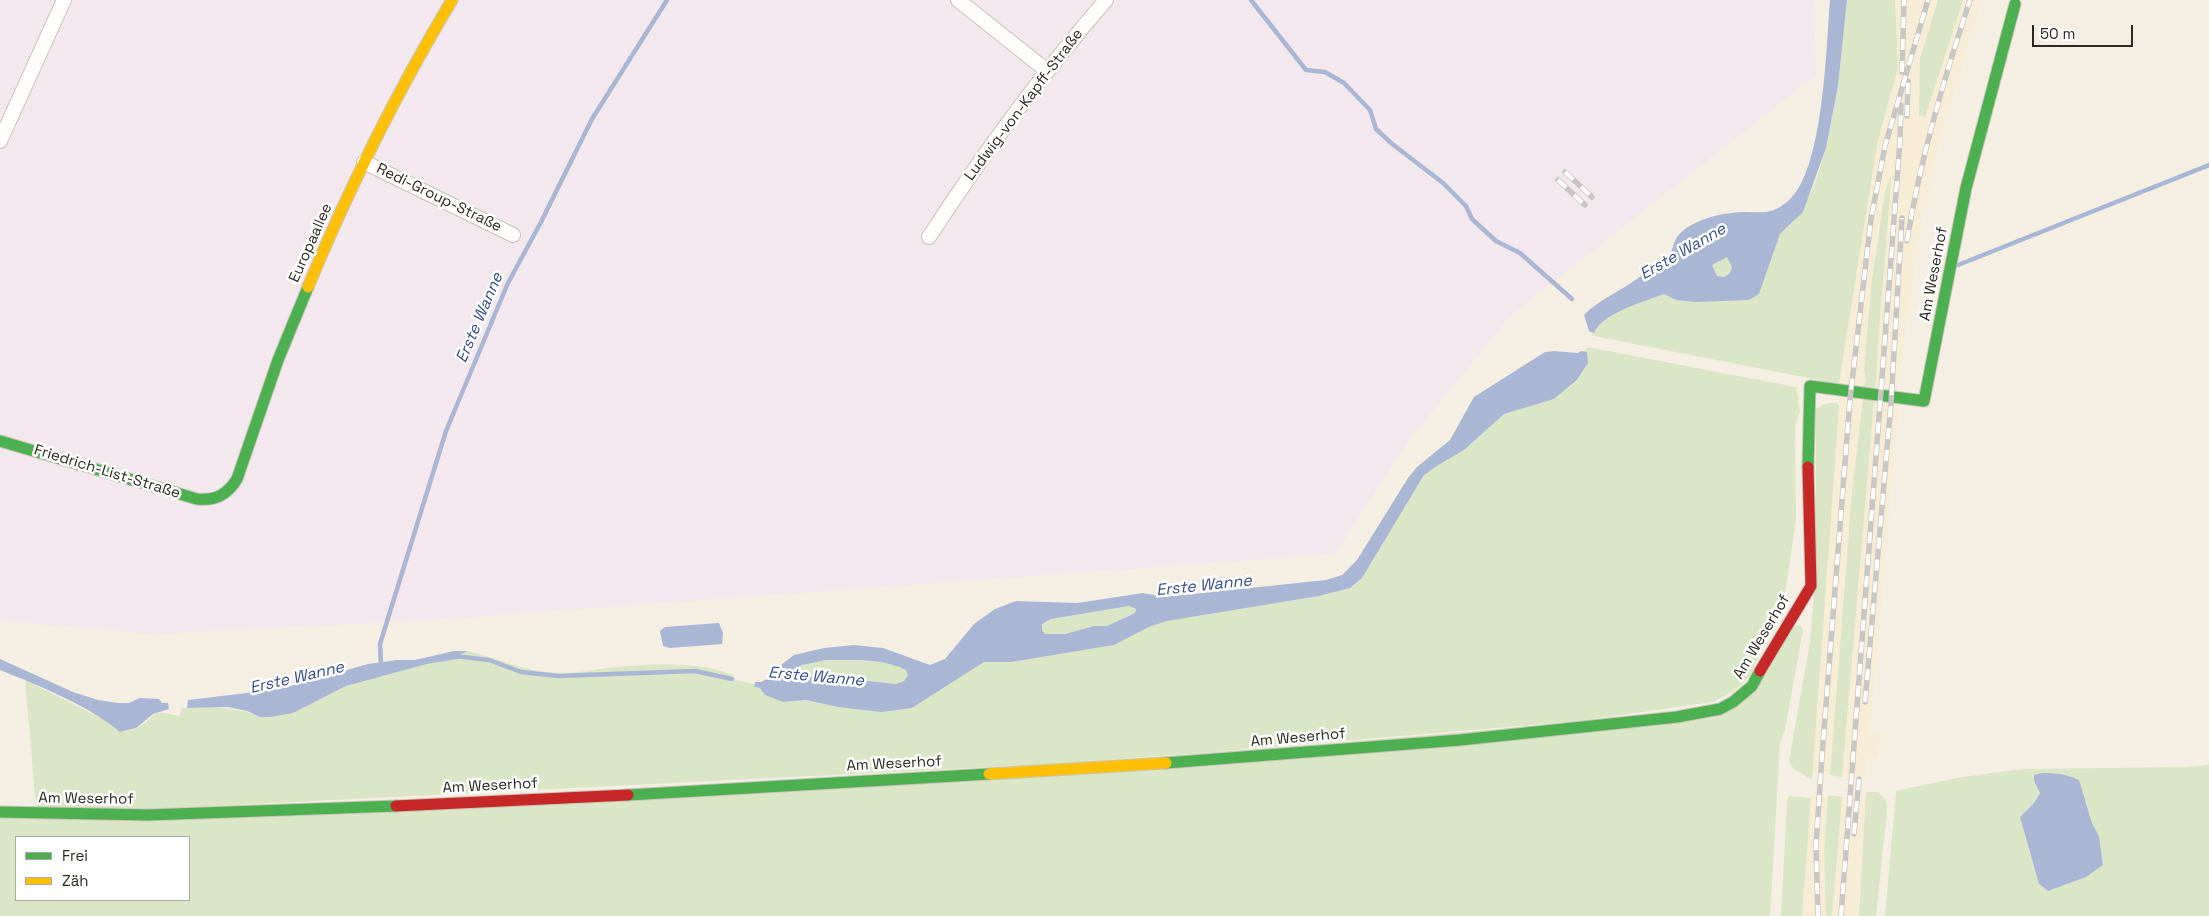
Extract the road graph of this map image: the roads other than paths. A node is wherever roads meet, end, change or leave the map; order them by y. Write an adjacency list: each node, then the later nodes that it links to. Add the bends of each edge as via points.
1 (64, 0): 7 (street)
2 (452, 0): 8 (street, Europaallee)
3 (958, 0): 6 (street)
4 (1106, 0): 6 (street, Ludwig-von-Kapff-Straße)
5 (2015, 4): 13 (street, Am Weserhof, via 1966,188 1924,400 1810,386 1807,443 1811,586 1752,686 1720,709 1678,717 1460,740 1190,762 370,807 148,815)
6 (1046, 70): 10 (street, Ludwig-von-Kapff-Straße, via 976,166)
7 (0, 141)
8 (364, 162): 9 (street, Redi-Group-Straße); 12 (street, Europaallee, via 322,252 285,344 237,479 228,493)
9 (513, 235)
10 (930, 237)
11 (0, 441): 12 (street, Friedrich-List-Straße, via 197,499)
12 (214, 500)
13 (0, 812)

